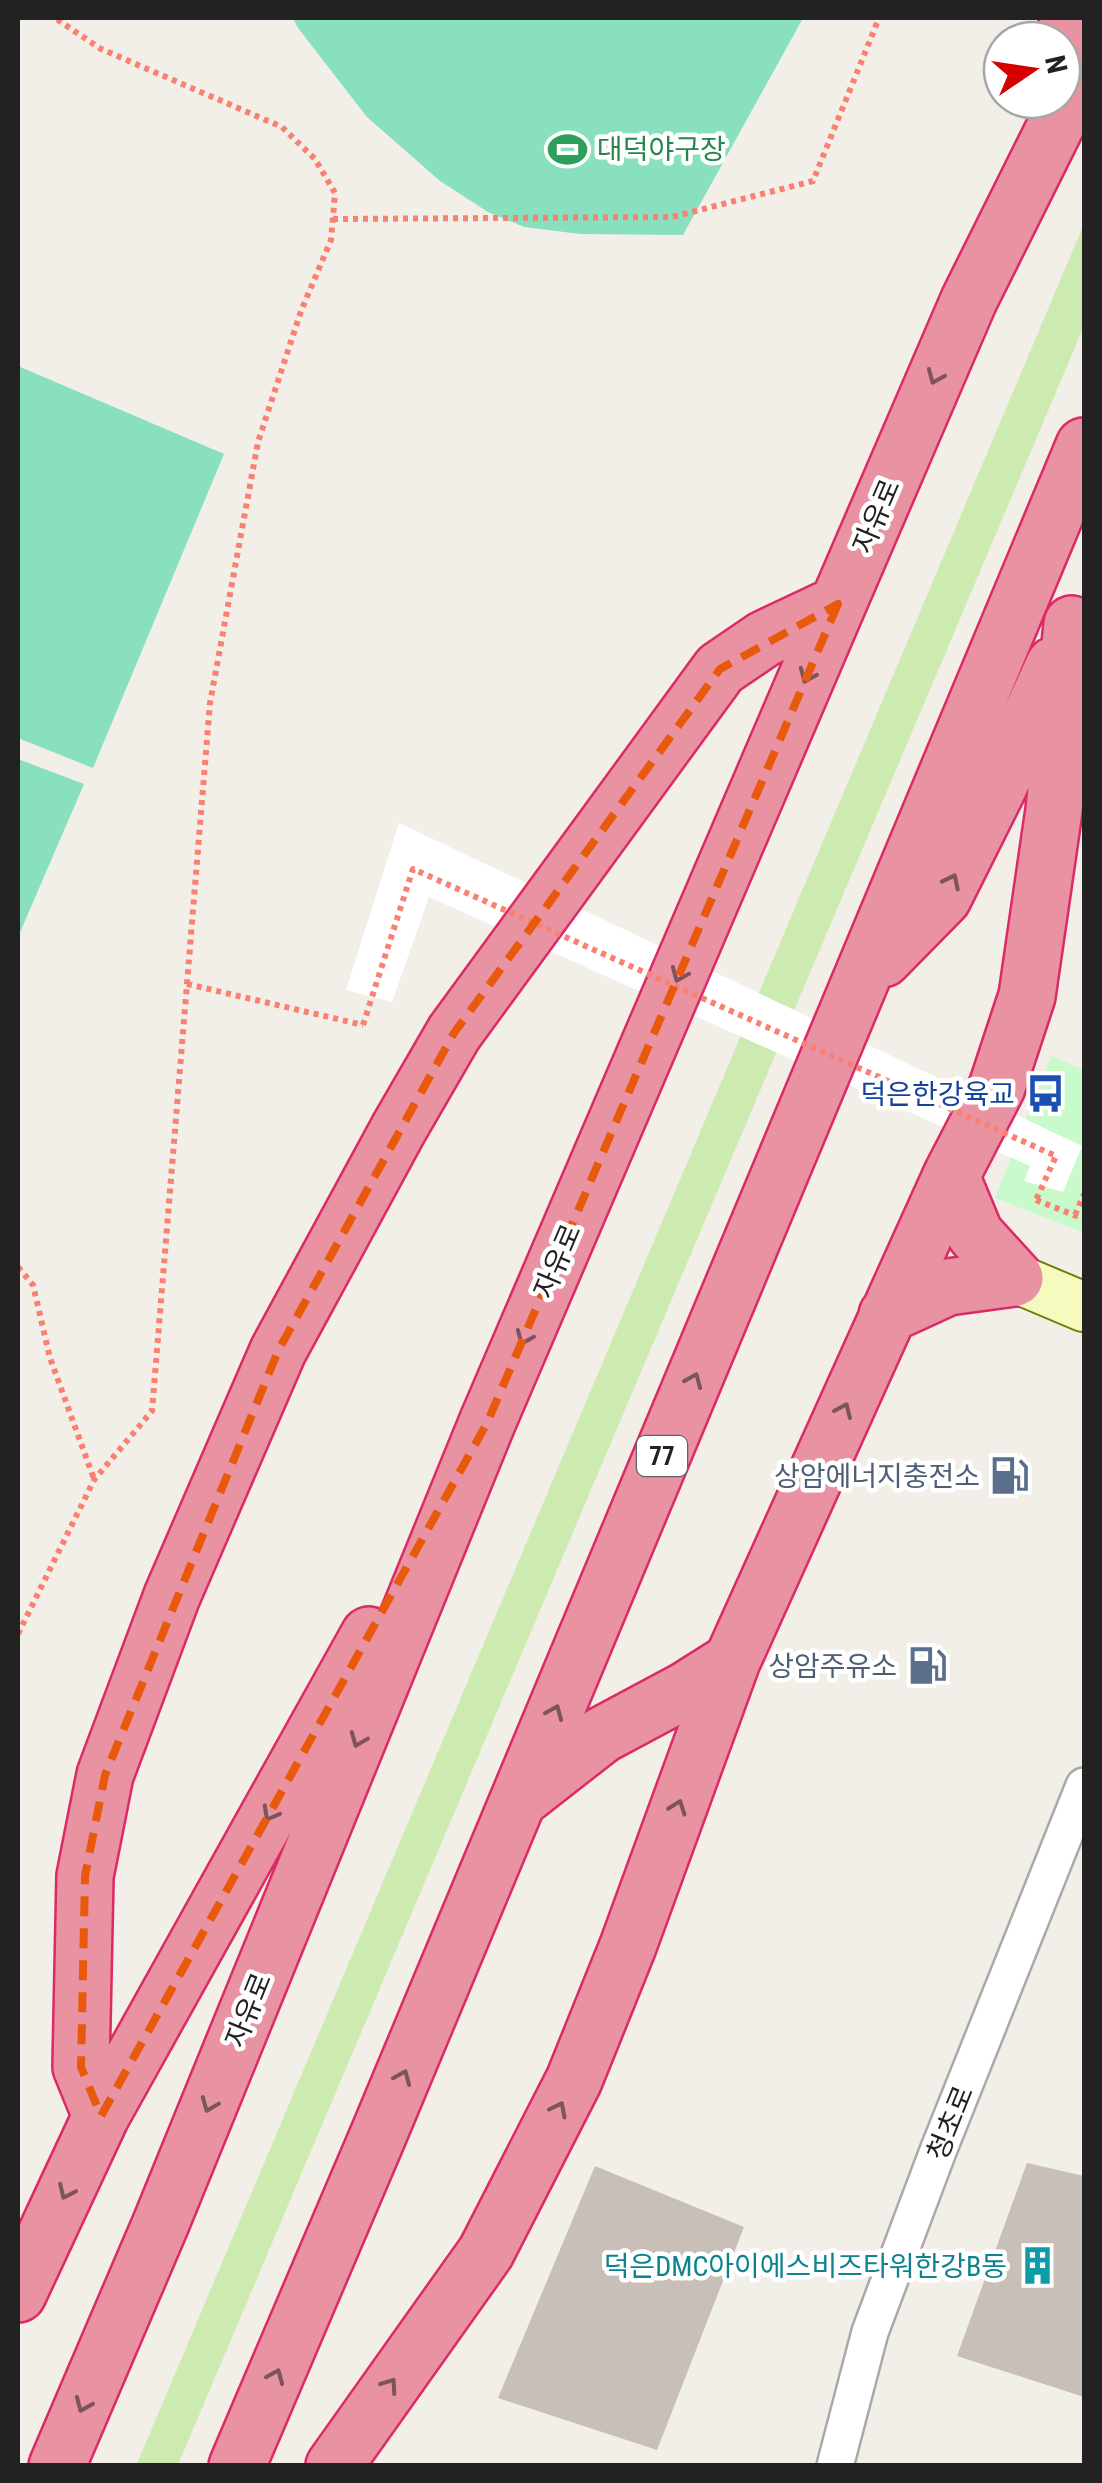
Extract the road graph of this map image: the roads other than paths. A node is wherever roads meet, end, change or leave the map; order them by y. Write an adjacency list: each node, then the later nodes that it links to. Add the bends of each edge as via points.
1 (1084, 69): 3 (highway, 자유로)
2 (1033, 120): 3 (highway)
3 (969, 300): 5 (highway, 자유로, one-way to 5)
4 (1084, 446): 7 (highway, 77)
5 (838, 604): 12 (highway, 자유로, one-way to 12); 16 (highway, via 764,639 720,669 454,1032 278,1350 172,1596 105,1775 85,1876 81,2067)
6 (1078, 610): 7 (highway, one-way to 6, via 943,898); 8 (highway, via 1027,996 997,1087)
7 (863, 979): 15 (highway, 77, one-way to 7)
8 (951, 1176): 9 (highway, via 975,1234); 11 (highway)
9 (1015, 1278): 10 (street); 11 (highway, via 948,1288)
10 (1084, 1307)
11 (887, 1315): 13 (highway, one-way to 11)
12 (488, 1422): 16 (highway, one-way to 16); 18 (highway, 자유로, one-way to 18)
13 (732, 1660): 15 (highway, via 602,1735); 20 (highway, one-way to 13, via 486,2252 574,2080)
14 (1084, 1786): 21 (street, 청초로, via 870,2332)
15 (518, 1801): 19 (highway, 77, one-way to 15)
16 (101, 2116): 17 (highway, one-way to 17)
17 (18, 2294)
18 (57, 2466)
19 (238, 2466)
20 (334, 2466)
21 (835, 2466)

